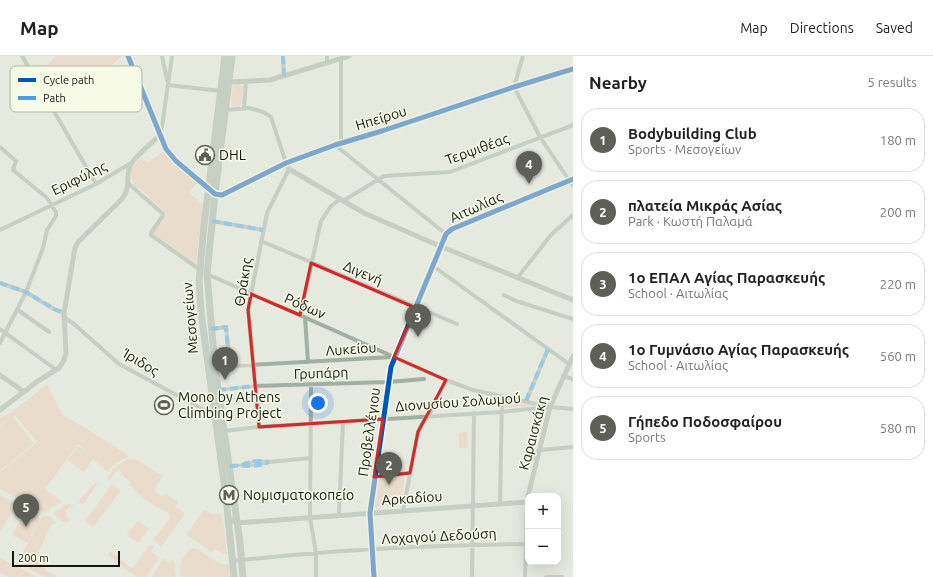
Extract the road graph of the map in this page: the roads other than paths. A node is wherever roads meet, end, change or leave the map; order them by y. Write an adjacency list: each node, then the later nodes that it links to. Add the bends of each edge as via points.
1 (22, 56): 13 (street)
2 (128, 56): 14 (street)
3 (225, 56): 22 (main road, Μεσογείων)
4 (232, 56): 18 (main road, Μεσογείων)
5 (283, 56): 16 (street)
6 (326, 56): 12 (street)
7 (349, 56): 11 (street)
8 (523, 56): 20 (street)
9 (162, 58): 10 (street); 19 (street)
10 (172, 58): 19 (street)
11 (341, 59): 12 (street); 29 (street)
12 (327, 63): 16 (street)
13 (28, 66)
14 (132, 66)
15 (573, 69): 20 (street, Ηπείρου)
16 (284, 76): 17 (street, via 270,80)
17 (246, 81): 18 (street); 23 (street)
18 (229, 82): 24 (main road, Μεσογείων)
19 (168, 85): 22 (street); 27 (street)
20 (514, 86): 28 (street); 29 (street, Ηπείρου, via 382,131)
21 (142, 89): 27 (street)
22 (222, 91): 40 (main road, Μεσογείων)
23 (244, 108): 24 (street); 33 (street, via 258,110 271,117)
24 (226, 110): 40 (main road, Μεσογείων)
25 (54, 112): 37 (street)
26 (573, 124): 28 (street, Τερψιθέας)
27 (161, 134): 32 (street, Εριφύλης); 40 (street, via 164,145 172,157)
28 (540, 137): 35 (street, Τερψιθέας, via 448,173 387,176); 36 (street)
29 (341, 142): 30 (street, Ηπείρου)
30 (335, 145): 33 (street, Ηπείρου); 35 (street)
31 (0, 147): 42 (street, via 16,163 13,170)
32 (132, 163): 37 (street, Εριφύλης); 38 (street, via 129,169)
33 (286, 163): 34 (street); 40 (street, Ηπείρου, via 228,191)
34 (289, 169): 41 (street); 46 (street, Θράκης, via 269,207)
35 (378, 180): 41 (street, Τερψιθέας); 47 (street)
36 (571, 180): 39 (street); 47 (street, Αιτωλίας, via 452,229)
37 (96, 184): 42 (street, Εριφύλης)
38 (129, 184): 52 (street, via 163,214 151,235); 62 (street, via 122,199 76,245)
39 (573, 186)
40 (213, 191): 44 (main road, Μεσογείων); 52 (main road, Μεσογείων)
41 (341, 200): 49 (street); 50 (street, Τερψιθέας, via 331,206 321,221)
42 (52, 204): 45 (street, Εριφύλης); 56 (street, via 56,217 48,230)
43 (573, 215): 54 (street, via 551,235)
44 (212, 221): 46 (street); 53 (main road, Μεσογείων)
45 (0, 230)
46 (263, 230): 48 (street, Θράκης)
47 (446, 234): 49 (street, Αιτωλίας)
48 (261, 241): 50 (street, Διγενή); 57 (street, Θράκης)
49 (442, 247): 51 (street, Αιτωλίας); 54 (street)
50 (311, 263): 60 (street, Διγενή); 63 (street, Τερψιθέας)
51 (433, 266): 60 (street, Αιτωλίας); 72 (street)
52 (199, 269): 97 (main road, Μεσογείων, via 201,312)
53 (207, 274): 57 (street, Ρόδων); 68 (main road, Μεσογείων)
54 (518, 277): 59 (street)
55 (0, 283): 56 (street, Ίριδος)
56 (26, 292): 61 (street); 62 (street, Ίριδος)
57 (250, 294): 63 (street, Ρόδων); 77 (street, Θράκης, via 248,310)
58 (504, 295): 65 (street)
59 (573, 300)
60 (416, 308): 66 (street, Διγενή); 74 (street, Αιτωλίας)
61 (18, 310): 69 (street); 70 (street)
62 (64, 315): 80 (street, via 66,353 63,363); 97 (street, Ίριδος, via 119,364)
63 (300, 315): 64 (street, Ρόδων)
64 (305, 317): 74 (street, Ρόδων); 75 (street)
65 (573, 319)
66 (457, 324)
67 (0, 329): 69 (street)
68 (211, 329): 78 (main road, Μεσογείων); 79 (street, via 226,327)
69 (6, 332): 71 (street); 80 (street)
70 (49, 332)
71 (0, 343)
72 (548, 350): 76 (street); 92 (street)
73 (573, 356): 76 (street, Καραισκάκη)
74 (394, 357): 75 (street, Λυκείου); 85 (street, Λυκείου); 86 (street, Προβελλέγιου)
75 (308, 362): 77 (street, Λυκείου)
76 (569, 364): 82 (street, Καραισκάκη)
77 (253, 366): 79 (street, Λυκείου); 88 (street, Θράκης)
78 (215, 367): 79 (street, Λυκείου); 89 (main road, Μεσογείων)
79 (230, 367)
80 (55, 370): 90 (street)
81 (0, 375): 90 (street)
82 (564, 376): 84 (street); 93 (street, Καραισκάκη)
83 (424, 378): 86 (street, Γρυπάρη)
84 (573, 378)
85 (446, 380): 91 (street, Λυκείου, via 473,390); 99 (street)
86 (388, 382): 87 (street, Γρυπάρη); 100 (street, Προβελλέγιου)
87 (311, 385): 88 (street, Γρυπάρη); 102 (street)
88 (255, 386): 89 (street, Γρυπάρη); 103 (street, Θράκης)
89 (218, 390): 104 (main road, Μεσογείων)
90 (24, 391): 95 (street)
91 (502, 396): 92 (street, Λυκείου); 96 (street)
92 (526, 401): 93 (street, Λυκείου)
93 (550, 407): 94 (street); 96 (street, Διονυσίου Σολωμού); 106 (street, Καραισκάκη)
94 (573, 409)
95 (0, 410)
96 (501, 412): 98 (street, Διονυσίου Σολωμού); 114 (street)
97 (214, 413): 104 (main road, Μεσογείων)
98 (474, 413): 99 (street, Διονυσίου Σολωμού); 115 (street)
99 (429, 416): 100 (street, Διονυσίου Σολωμού); 110 (street, via 418,432)
100 (383, 419): 101 (street, Διονυσίου Σολωμού); 111 (street, Προβελλέγιου)
101 (343, 422): 102 (street, Διονυσίου Σολωμού); 118 (street)
102 (311, 424): 103 (street, Διονυσίου Σολωμού); 107 (street)
103 (259, 427): 104 (street, Διονυσίου Σολωμού)
104 (221, 431): 109 (main road, Μεσογείων); 120 (main road, Μεσογείων)
105 (573, 447): 106 (street)
106 (540, 450): 112 (street, Καραισκάκη)
107 (310, 458): 108 (street); 119 (street)
108 (269, 462): 109 (street, via 262,465)
109 (230, 466): 121 (main road, Μεσογείων)
110 (410, 474): 111 (street); 116 (street)
111 (374, 477): 117 (street, Προβελλέγιου)
112 (529, 493)
113 (525, 499): 114 (street, Αρκαδίου)
114 (500, 503): 115 (street, Αρκαδίου)
115 (472, 505): 116 (street, Αρκαδίου); 123 (street)
116 (403, 510): 117 (street, Αρκαδίου)
117 (370, 512): 118 (street, Αρκαδίου); 119 (street, Αρκαδίου); 124 (street, Προβελλέγιου)
118 (339, 513): 119 (street, Αρκαδίου)
119 (310, 516): 121 (street, Αρκαδίου); 125 (street)
120 (228, 518): 121 (street, Αρκαδίου); 127 (main road, Μεσογείων)
121 (237, 521): 126 (main road, Μεσογείων)
122 (525, 544): 123 (street, Λοχαγού Δεδούση)
123 (472, 545): 124 (street, Λοχαγού Δεδούση); 133 (street)
124 (372, 550): 125 (street, Λοχαγού Δεδούση); 132 (street, Προβελλέγιου)
125 (316, 553): 126 (street, Λοχαγού Δεδούση); 131 (street)
126 (242, 560): 127 (street, Λοχαγού Δεδούση); 130 (main road, Μεσογείων)
127 (234, 561): 129 (main road, Μεσογείων)
128 (525, 565): 134 (street)
129 (234, 577)
130 (243, 577)
131 (316, 577)
132 (374, 577)
133 (472, 577)
134 (525, 577)
135 (546, 577): 136 (street)
136 (562, 577)

